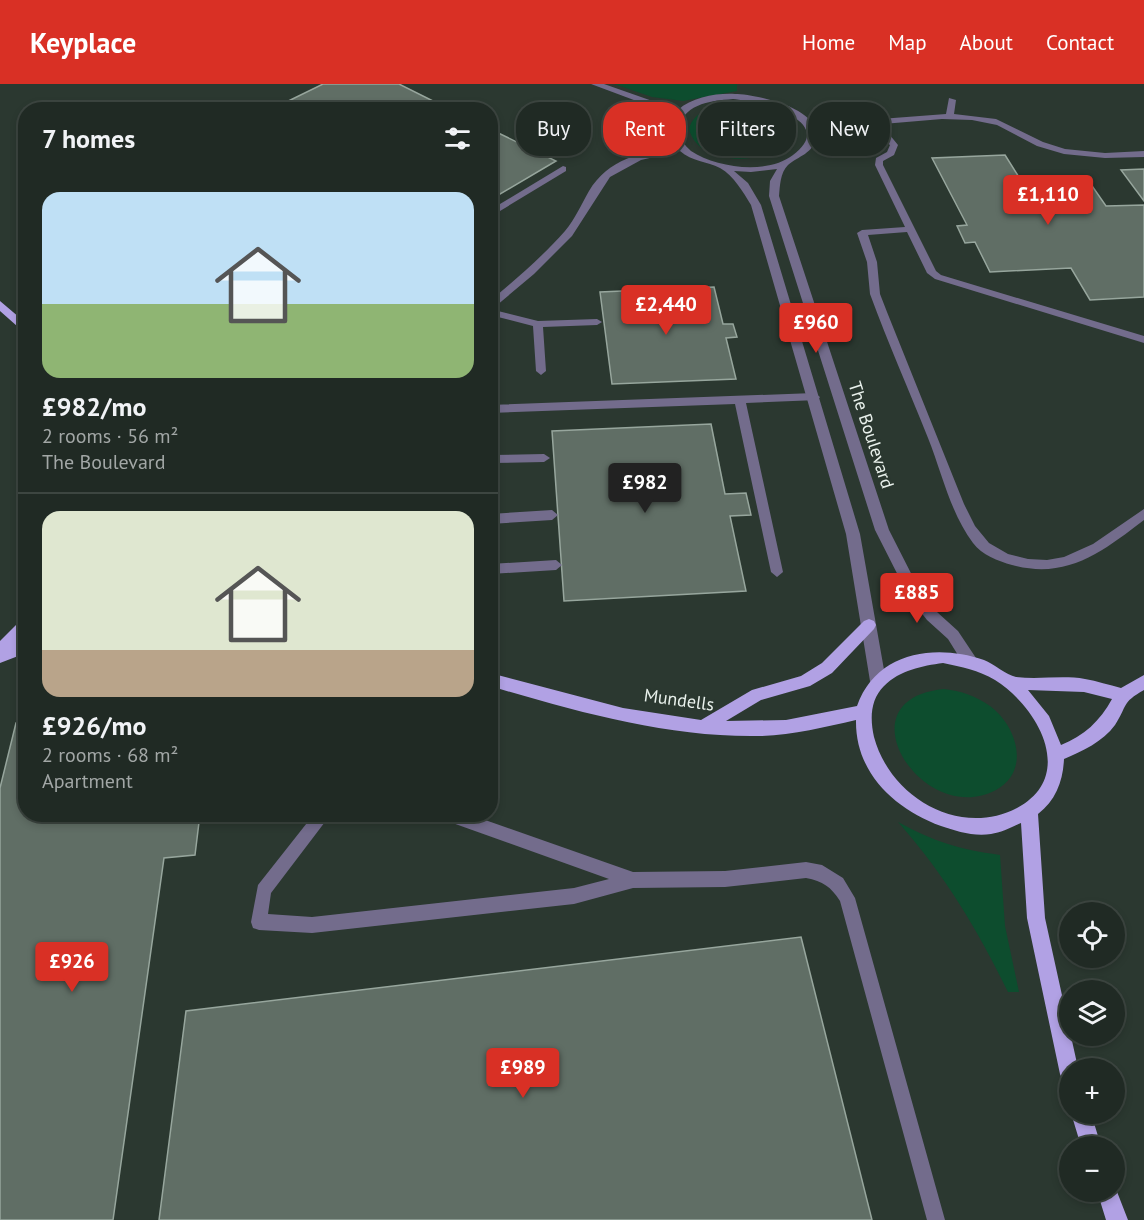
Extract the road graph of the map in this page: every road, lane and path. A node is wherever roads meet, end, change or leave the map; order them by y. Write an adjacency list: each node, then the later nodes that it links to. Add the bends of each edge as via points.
1 (595, 84): 3 (street)
2 (952, 100): 5 (lane)
3 (647, 102)
4 (686, 109): 6 (street, via 702,100 750,94 785,107)
5 (949, 118): 8 (lane); 14 (lane, via 986,119 1004,124 1059,151)
6 (804, 120): 7 (lane); 9 (street)
7 (808, 120)
8 (890, 121)
9 (808, 129)
10 (890, 141): 13 (lane, via 894,145)
11 (808, 144): 17 (street, via 799,156)
12 (686, 150): 18 (street, via 705,162)
13 (890, 154)
14 (1144, 154)
15 (644, 156): 22 (street, via 620,166 600,181 583,216)
16 (886, 156): 21 (lane, via 879,160 879,165)
17 (784, 164): 18 (street, via 745,169); 46 (street, The Boulevard, via 775,181 774,196 882,530 914,593 953,635)
18 (724, 167): 30 (street, via 744,185 756,206)
19 (563, 170): 20 (lane)
20 (498, 209)
21 (910, 229): 28 (lane, via 932,273 949,282); 35 (lane, via 862,233 872,262 875,294 957,498 979,542 988,550 1022,564 1053,566 1092,551)
22 (498, 302)
23 (0, 305): 25 (main road)
24 (498, 312): 27 (lane)
25 (18, 322)
26 (597, 322): 27 (lane)
27 (538, 324): 29 (lane)
28 (1144, 340)
29 (541, 371)
30 (814, 397): 31 (lane); 41 (street, via 854,534)
31 (740, 399): 32 (lane); 40 (lane)
32 (498, 409)
33 (544, 458): 34 (lane)
34 (498, 459)
35 (1144, 514)
36 (552, 515): 37 (lane)
37 (498, 518)
38 (556, 565): 39 (lane)
39 (498, 569)
40 (777, 572)
41 (869, 625): 48 (street); 53 (main road, via 827,668 805,681 757,694)
42 (18, 632): 44 (main road)
43 (18, 649): 45 (main road)
44 (0, 651)
45 (0, 657)
46 (971, 663): 48 (main road, via 943,657 919,659 899,666); 50 (main road, via 988,668)
47 (498, 681): 53 (main road, Mundells, via 624,714)
48 (878, 681): 52 (main road)
49 (1144, 682): 51 (main road)
50 (1010, 683): 51 (main road, via 1084,685); 54 (main road, via 1037,709 1049,731)
51 (1122, 695): 54 (main road, via 1108,722 1082,744)
52 (863, 712): 53 (main road, Mundells, via 761,729); 55 (main road, via 865,736 876,769 893,790 916,808 966,826 996,826)
53 (701, 728)
54 (1055, 755): 55 (main road, via 1055,778 1047,795)
55 (1029, 810): 59 (main road, via 1036,918)
56 (318, 822): 58 (lane, via 264,890 259,922 312,925 574,897)
57 (470, 822): 58 (lane)
58 (633, 880): 61 (lane, via 724,879 806,870 822,873 837,883 847,898)
59 (1067, 1058)
60 (1111, 1202): 62 (main road)
61 (936, 1220)
62 (1117, 1220)

